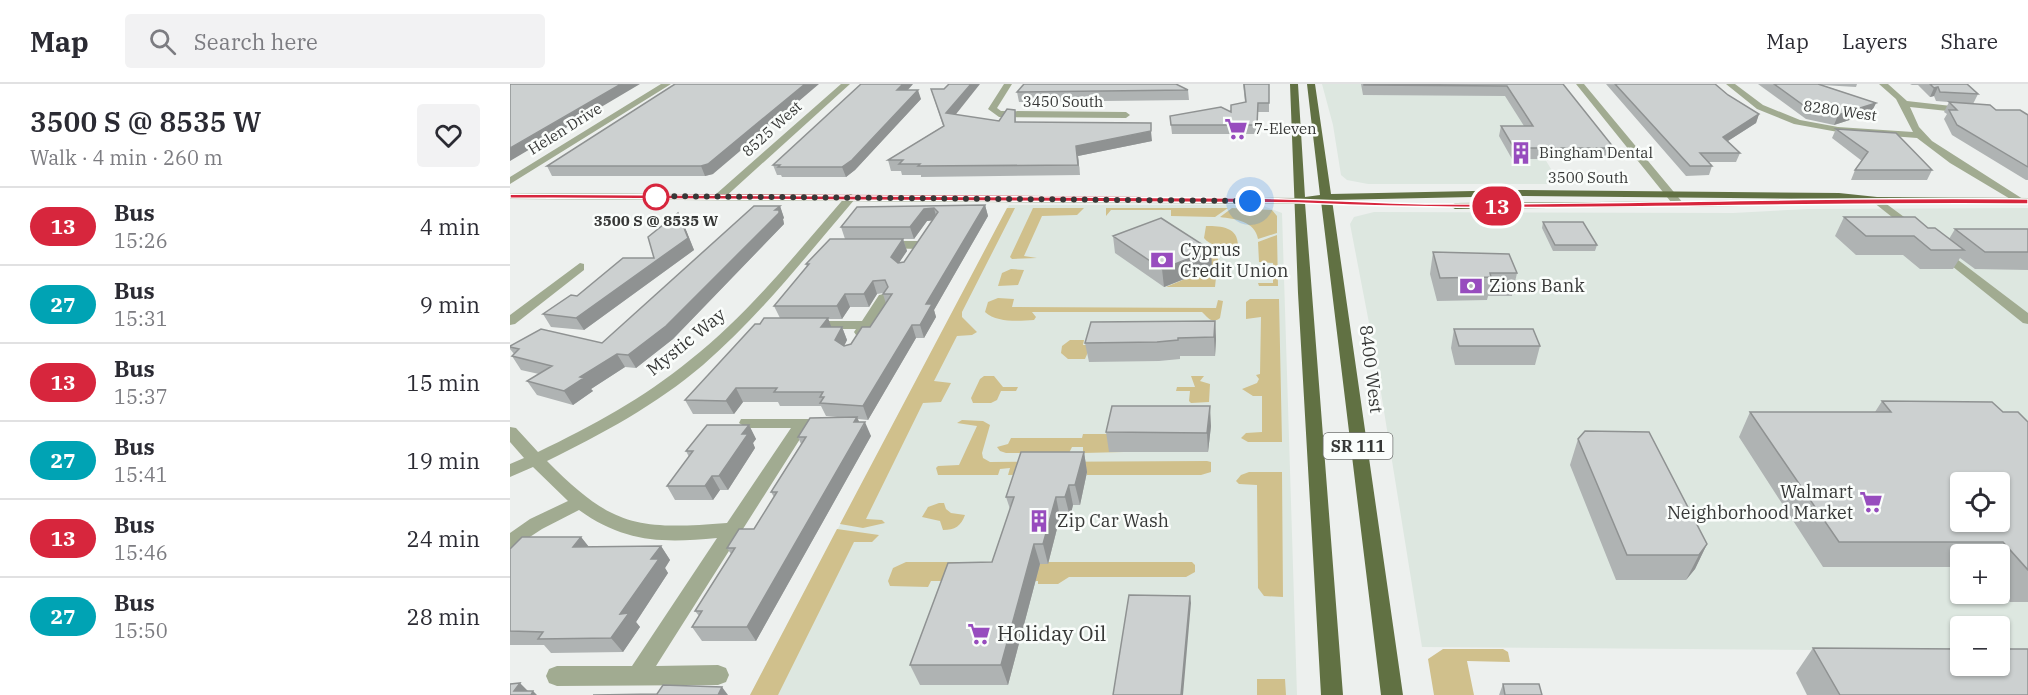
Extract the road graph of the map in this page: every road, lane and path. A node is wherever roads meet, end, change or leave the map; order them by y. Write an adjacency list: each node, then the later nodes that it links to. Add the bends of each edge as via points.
1 (667, 84): 13 (street, Helen Drive)
2 (846, 84): 16 (street, 8525 West)
3 (1008, 84): 11 (street, 3450 South, via 992,109 999,114)
4 (1294, 84): 19 (main road, SR 111)
5 (1311, 84): 20 (main road, 8400 West / SR 111)
6 (1580, 84): 14 (street)
7 (1730, 84): 12 (street, 8280 West, via 1761,107 1790,119 1838,129)
8 (1883, 84): 9 (street)
9 (1906, 104): 10 (street); 12 (street)
10 (1975, 110)
11 (1126, 115)
12 (1920, 135): 21 (street)
13 (510, 181)
14 (1670, 194): 18 (main road, 3500 South); 20 (main road, 3500 South); 22 (street)
15 (510, 196): 16 (street, 3500 South)
16 (719, 197): 17 (street, 3500 South)
17 (850, 197): 19 (street, 3500 South); 24 (street, Mystic Way)
18 (1877, 200): 21 (main road, 3500 South); 22 (main road, 3500 South); 31 (street)
19 (1299, 201): 20 (main road, 3500 South); 50 (main road, SR 111)
20 (1327, 201): 22 (main road, 3500 South, via 1422,206); 51 (main road, 8400 West / SR 111)
21 (2024, 201)
22 (1679, 205)
23 (928, 231): 27 (street)
24 (809, 245): 25 (street); 33 (street, Mystic Way)
25 (827, 245)
26 (873, 245): 27 (street)
27 (918, 246): 28 (street)
28 (908, 261)
29 (580, 267): 32 (street)
30 (884, 298): 36 (street)
31 (2028, 320)
32 (510, 321)
33 (739, 325): 34 (street); 42 (street, Mystic Way, via 692,366 641,402)
34 (762, 325)
35 (796, 325): 36 (street)
36 (866, 325): 37 (street)
37 (855, 344)
38 (747, 423): 39 (street)
39 (802, 423): 40 (street); 45 (street)
40 (825, 423)
41 (510, 432): 42 (street)
42 (536, 460): 43 (street, Mystic Way); 44 (street)
43 (510, 471)
44 (580, 502): 45 (street, via 633,530); 46 (street, via 536,524)
45 (730, 530): 47 (street)
46 (510, 543)
47 (638, 675): 48 (street); 49 (street)
48 (718, 675)
49 (557, 676)
50 (1332, 695)
51 (1392, 695)

